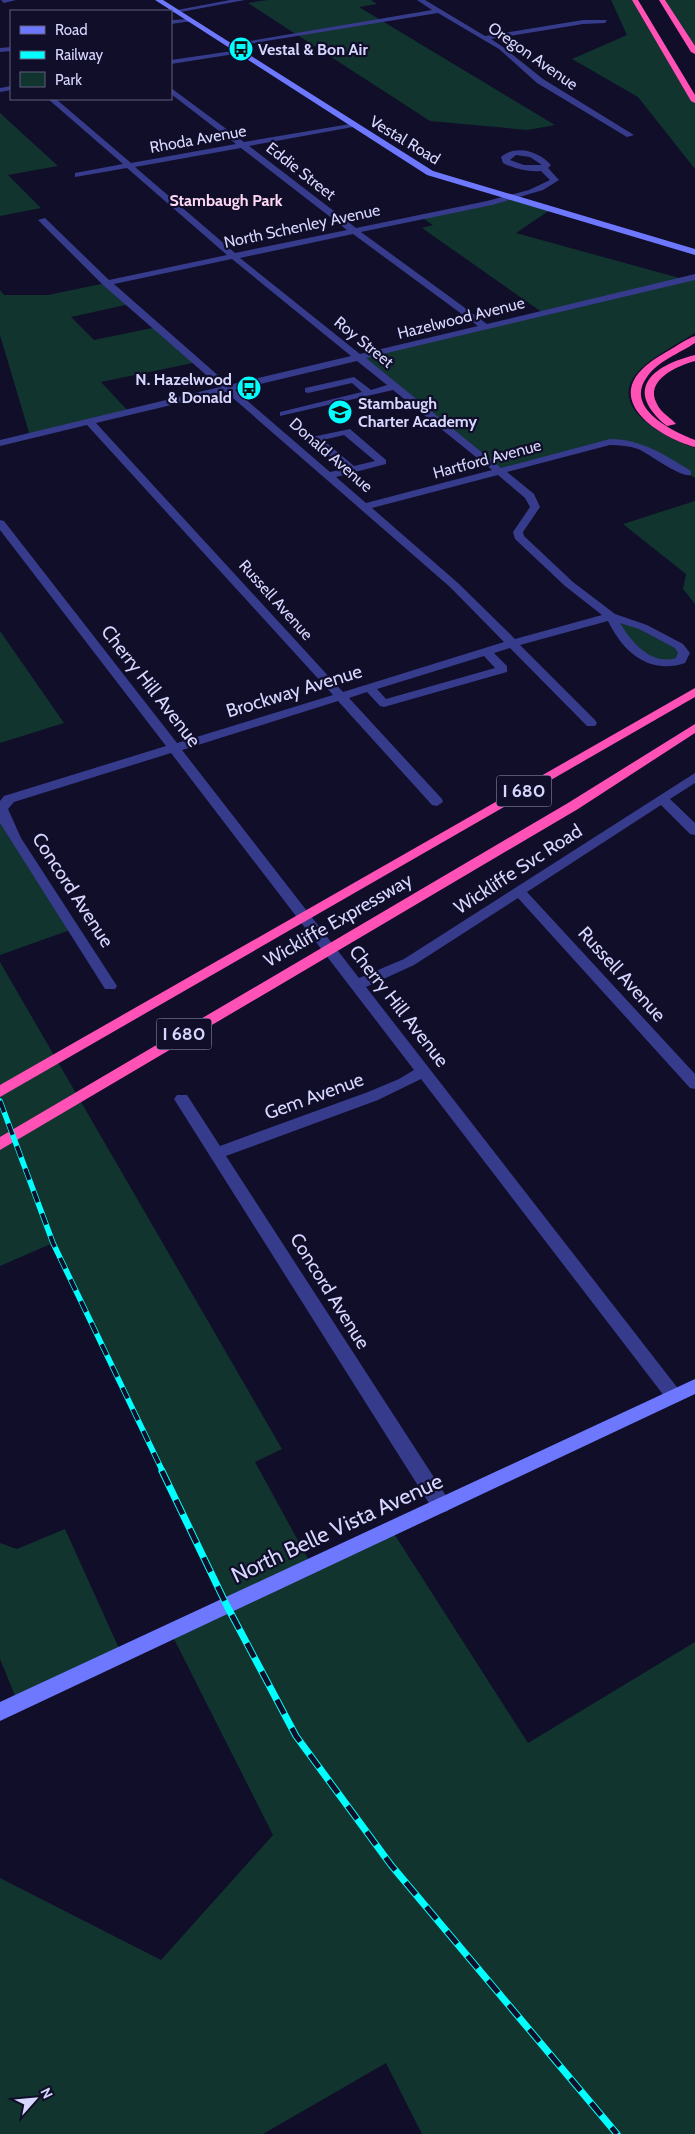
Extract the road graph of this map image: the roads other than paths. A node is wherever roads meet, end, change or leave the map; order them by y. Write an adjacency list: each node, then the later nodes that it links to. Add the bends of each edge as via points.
1 (13, 0): 7 (street)
2 (158, 0): 8 (street, Vestal Road)
3 (242, 0): 8 (street)
4 (420, 0): 9 (street, Oregon Avenue)
5 (635, 0): 20 (highway)
6 (662, 0): 16 (highway)
7 (4, 1)
8 (175, 11): 10 (street, Vestal Road)
9 (439, 11): 13 (street, Oregon Avenue); 14 (street)
10 (190, 20): 12 (street); 14 (street, Vestal Road)
11 (605, 21): 13 (street)
12 (172, 22)
13 (485, 38): 22 (street, Oregon Avenue, via 510,54 540,81)
14 (230, 45): 15 (street, Vestal Road)
15 (239, 52): 17 (street); 21 (street, Vestal Road)
16 (695, 52)
17 (172, 62)
18 (172, 91): 23 (street, Eddie Street)
19 (53, 100): 24 (street, Roy Street)
20 (695, 101)
21 (353, 124): 23 (street, Rhoda Avenue); 27 (street, Vestal Road, via 430,173)
22 (630, 135)
23 (243, 145): 24 (street, Rhoda Avenue); 29 (street, Eddie Street)
24 (128, 165): 26 (street, Rhoda Avenue); 31 (street, Roy Street)
25 (543, 168): 27 (street, North Schenley Avenue, via 555,180 549,185)
26 (78, 175)
27 (504, 196): 29 (street, North Schenley Avenue, via 489,203); 30 (street, Vestal Road)
28 (42, 220): 33 (street, Donald Avenue)
29 (354, 231): 31 (street, North Schenley Avenue); 34 (street, Eddie Street)
30 (695, 252)
31 (233, 256): 33 (street, North Schenley Avenue); 37 (street, Roy Street)
32 (695, 276): 34 (street, Hazelwood Avenue)
33 (106, 282): 39 (street, Donald Avenue)
34 (485, 328): 37 (street, Hazelwood Avenue)
35 (695, 339): 46 (highway, via 648,371 639,381 636,392 640,406 650,420)
36 (695, 358): 44 (highway, via 659,374 650,386 648,396 664,419)
37 (358, 359): 38 (street, Roy Street); 39 (street, Hazelwood Avenue)
38 (393, 387): 41 (street); 48 (street, Roy Street)
39 (229, 389): 43 (street, Hazelwood Avenue); 50 (street, Donald Avenue)
40 (308, 390): 41 (street, via 354,380)
41 (369, 393): 42 (street)
42 (283, 414)
43 (90, 422): 45 (street, Hazelwood Avenue); 58 (street, Russell Avenue)
44 (695, 436)
45 (0, 443)
46 (695, 444)
47 (352, 470): 47 (street, via 382,462 346,431 316,439); 50 (street)
48 (499, 471): 49 (street, Hartford Avenue, via 616,441 644,448); 51 (street, Hartford Avenue); 53 (street, Roy Street, via 534,502 533,513 518,532 519,537 569,584)
49 (688, 473)
50 (329, 476): 51 (street, Donald Avenue)
51 (365, 507): 54 (street, Donald Avenue, via 454,585)
52 (0, 523): 62 (street, Cherry Hill Avenue)
53 (611, 616): 53 (street, Roy Street, via 622,634 647,659 665,664 684,656 680,646 643,627); 54 (street, Brockway Avenue)
54 (512, 644): 55 (street, Brockway Avenue); 59 (street, Donald Avenue)
55 (487, 652): 56 (street, Brockway Avenue); 56 (street, via 503,669 384,704)
56 (369, 688): 58 (street, Brockway Avenue)
57 (695, 692): 74 (highway, Wickliffe Expressway / I 680)
58 (341, 697): 62 (street, Brockway Avenue); 66 (street, Russell Avenue)
59 (591, 723)
60 (695, 728): 63 (highway, Wickliffe Expressway / I 680)
61 (695, 738): 63 (highway, via 658,760)
62 (174, 748): 67 (street, Brockway Avenue, via 9,799 1,808); 70 (street, Cherry Hill Avenue)
63 (621, 776): 76 (highway, Wickliffe Expressway / I 680)
64 (695, 777): 65 (street, Wickliffe Svc Road)
65 (662, 798): 68 (street); 69 (street, Wickliffe Svc Road)
66 (437, 802)
67 (3, 816): 71 (street, Concord Avenue)
68 (695, 831)
69 (519, 891): 70 (street, Wickliffe Svc Road, via 399,968); 73 (street, Russell Avenue)
70 (357, 985): 72 (street, Cherry Hill Avenue)
71 (110, 986)
72 (423, 1071): 77 (street, Gem Avenue, via 373,1096); 79 (street, Cherry Hill Avenue)
73 (695, 1084)
74 (0, 1092)
75 (182, 1099): 77 (street, Concord Avenue)
76 (0, 1144)
77 (217, 1152): 80 (street, Concord Avenue)
78 (695, 1386): 79 (street, North Belle Vista Avenue)
79 (674, 1396): 80 (street, North Belle Vista Avenue)
80 (441, 1505): 81 (street, North Belle Vista Avenue)
81 (0, 1712)

